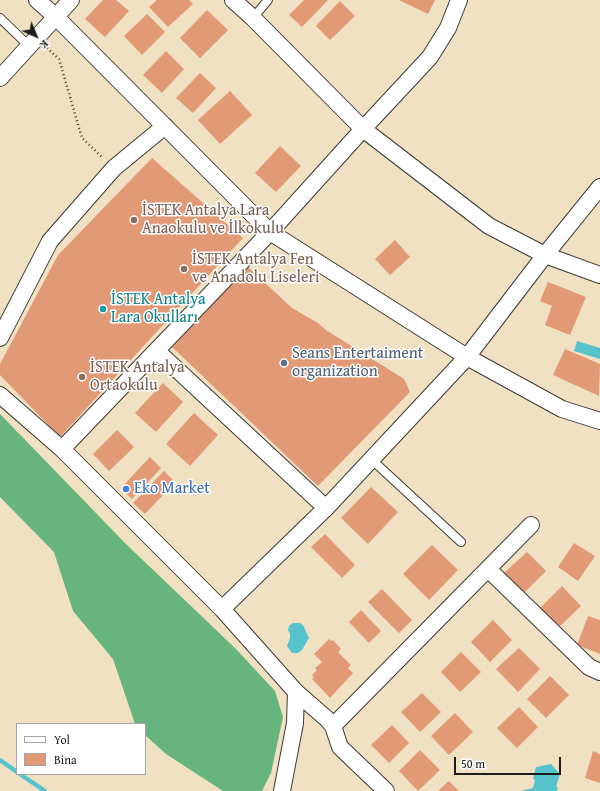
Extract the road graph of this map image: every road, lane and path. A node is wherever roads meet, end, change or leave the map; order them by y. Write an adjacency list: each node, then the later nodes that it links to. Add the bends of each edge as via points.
1 (37, 0): 6 (street)
2 (72, 0): 6 (street)
3 (233, 0): 8 (street)
4 (268, 0): 8 (lane)
5 (459, 0): 12 (street, via 448,28 430,57)
6 (56, 16): 9 (street); 11 (street)
7 (0, 18): 9 (lane)
8 (253, 18): 12 (street)
9 (33, 42): 10 (street); 13 (path, via 59,59 82,138)
10 (0, 78)
11 (164, 126): 13 (street); 15 (street)
12 (363, 129): 15 (street); 16 (street, via 488,226)
13 (114, 168): 18 (street, via 50,241)
14 (600, 187): 16 (street)
15 (270, 232): 19 (street); 20 (street)
16 (545, 255): 17 (street); 20 (street)
17 (600, 275)
18 (0, 338)
19 (157, 351): 23 (street); 25 (street)
20 (467, 357): 22 (street, via 562,409); 24 (street)
21 (0, 395): 23 (street)
22 (600, 420)
23 (62, 449): 29 (street)
24 (371, 459): 25 (street); 27 (lane)
25 (326, 508): 29 (street)
26 (531, 525): 28 (street)
27 (461, 542)
28 (488, 569): 30 (street, via 589,667); 32 (street)
29 (222, 609): 31 (street)
30 (600, 672)
31 (296, 692): 32 (street); 33 (street, via 295,723)
32 (333, 726): 34 (street, via 340,746)
33 (282, 791)
34 (386, 791)

